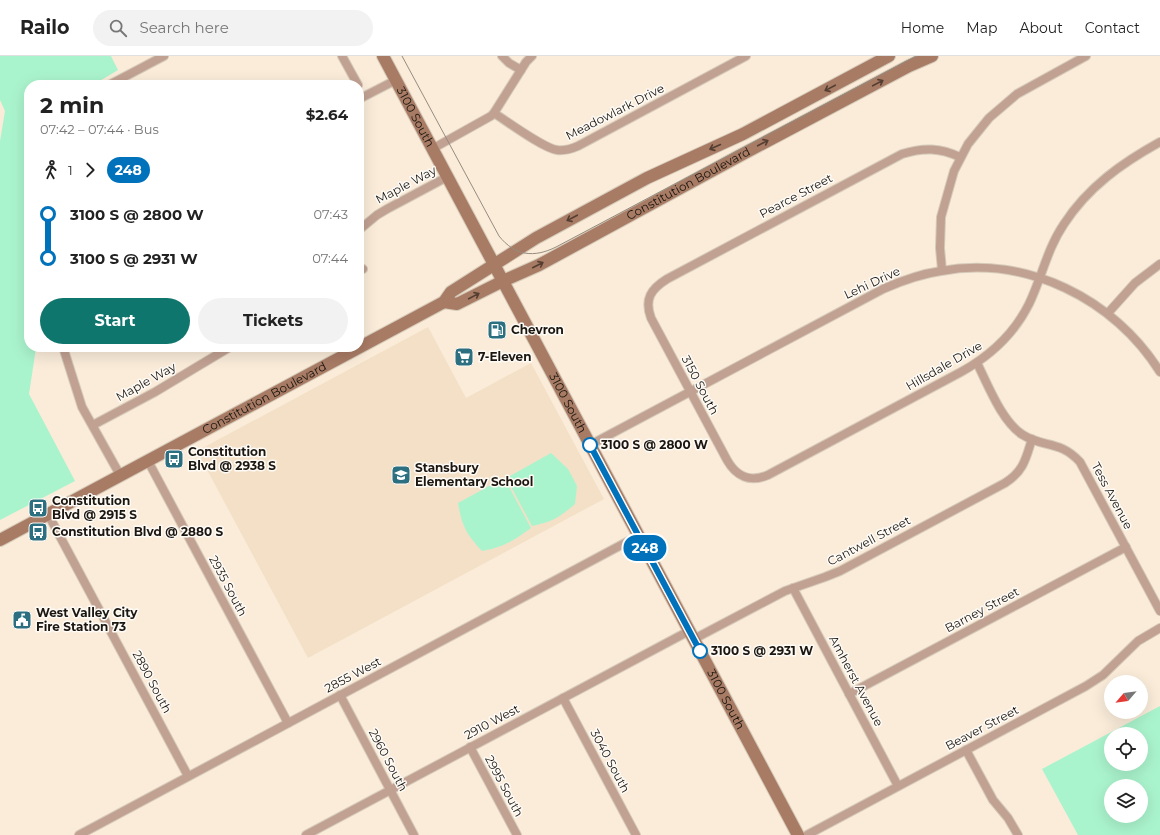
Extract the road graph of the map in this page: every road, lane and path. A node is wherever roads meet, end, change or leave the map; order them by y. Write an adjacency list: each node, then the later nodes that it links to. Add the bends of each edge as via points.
1 (164, 56): 11 (street)
2 (342, 56): 12 (street)
3 (383, 56): 13 (main road, 3100 South)
4 (502, 56): 10 (street)
5 (532, 56): 10 (street, Maple Way)
6 (746, 56): 15 (street, Meadowlark Drive, via 568,150 557,150 547,146)
7 (889, 56): 22 (main road, Constitution Boulevard, one-way to 22, via 729,141 647,178 536,238)
8 (932, 56): 25 (main road, Constitution Boulevard, one-way to 8, via 539,265 741,155)
9 (1086, 56): 18 (street, via 1033,84 1002,106 978,131)
10 (521, 70): 15 (street, Maple Way)
11 (118, 80)
12 (355, 80)
13 (396, 80): 14 (street); 17 (main road, 3100 South)
14 (364, 96)
15 (494, 113): 17 (street, Maple Way)
16 (1160, 142): 24 (street, Hillsdale Drive, via 1117,167 1082,200 1064,224)
17 (432, 149): 19 (main road, 3100 South)
18 (960, 158): 23 (street, via 941,217); 26 (street, Pearce Street, via 945,151 930,149 902,154 667,279)
19 (447, 176): 20 (street, Maple Way, via 377,214); 22 (main road, 3100 South)
20 (364, 226)
21 (1160, 264): 28 (street, via 1135,283)
22 (494, 265): 25 (main road, 3100 South); 27 (main road, Constitution Boulevard, via 450,292)
23 (942, 270): 24 (street, Lehi Drive, via 996,269); 35 (street, Lehi Drive, via 910,278 883,289)
24 (1039, 278): 28 (street, Lehi Drive, via 1083,296); 33 (street, Hillsdale Drive, via 1029,303 1016,325)
25 (502, 281): 27 (main road, Constitution Boulevard, one-way to 25, via 457,304); 38 (main road, 3100 South)
26 (651, 293): 35 (street, 3150 South, via 648,306 651,318)
27 (444, 302): 29 (main road, Constitution Boulevard)
28 (1108, 313): 34 (street, Lehi Drive, via 1141,345)
29 (364, 345)
30 (65, 352): 36 (street, via 82,407)
31 (222, 352): 36 (street, Maple Way)
32 (351, 352): 39 (main road, Constitution Boulevard)
33 (977, 363): 37 (street, Tess Avenue, via 1004,415 1023,435); 41 (street, Hillsdale Drive, via 773,473)
34 (1160, 372)
35 (690, 391): 38 (street, Lehi Drive); 41 (street, 3150 South, via 731,466 741,476)
36 (93, 425): 40 (street)
37 (1032, 439): 45 (street, Tess Avenue, via 1059,446 1076,457); 46 (street, Cantwell Street, via 1022,468 1011,479 833,574)
38 (590, 445): 43 (main road, 3100 South)
39 (148, 461): 40 (main road, Constitution Boulevard); 53 (street, 2935 South)
40 (120, 475): 42 (main road, Constitution Boulevard)
41 (748, 478)
42 (48, 514): 44 (main road, Constitution Boulevard); 56 (street, 2890 South)
43 (638, 536): 49 (main road, 3100 South); 51 (street, 2855 West)
44 (0, 540)
45 (1126, 547): 47 (street, Tess Avenue); 50 (street, Barney Street)
46 (793, 588): 49 (street, Cantwell Street); 50 (street, Amherst Avenue)
47 (1160, 610)
48 (1160, 628): 55 (street, Beaver Street, via 1131,646 1111,668 1094,681)
49 (691, 635): 52 (street, 2910 West); 64 (main road, 3100 South)
50 (850, 694): 57 (street, Amherst Avenue)
51 (340, 695): 53 (street, 2855 West); 58 (street, 2960 South)
52 (563, 698): 54 (street, 2910 West); 63 (street, 3040 South)
53 (288, 723): 56 (street, 2855 West)
54 (470, 747): 58 (street, 2910 West); 62 (street, 2995 South)
55 (966, 750): 57 (street, Beaver Street); 66 (street, via 989,795)
56 (188, 776): 60 (street, 2855 West)
57 (898, 786): 65 (street, Beaver Street)
58 (390, 790): 59 (street, 2910 West); 61 (street, 2960 South)
59 (309, 834)
60 (79, 835)
61 (414, 835)
62 (517, 835)
63 (636, 835)
64 (798, 835)
65 (807, 835)
66 (1018, 835)

